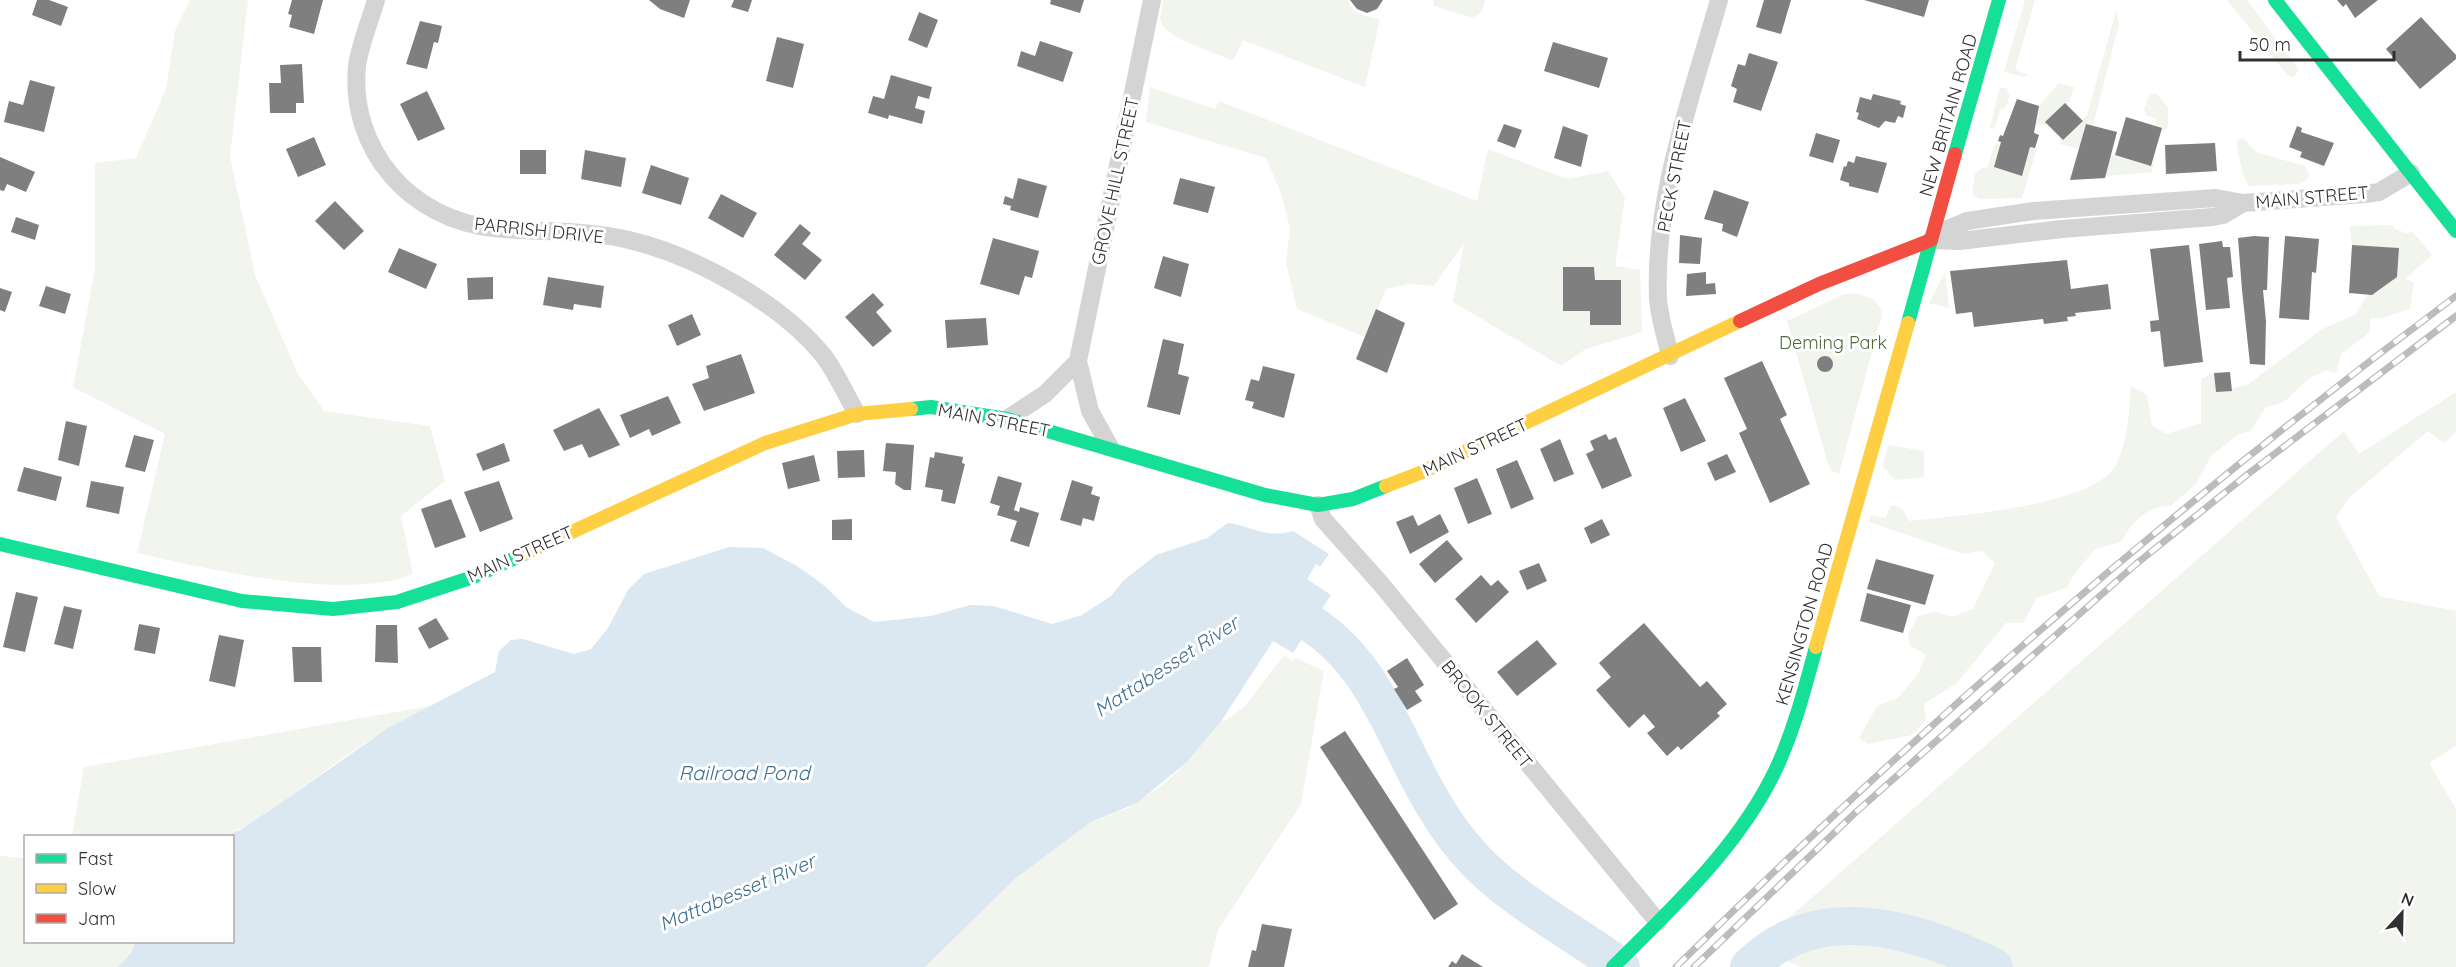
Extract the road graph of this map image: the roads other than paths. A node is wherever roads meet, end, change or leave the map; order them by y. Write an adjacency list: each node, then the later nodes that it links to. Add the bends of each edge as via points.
1 (376, 0): 18 (street, PARRISH DRIVE, via 357,66 360,105 374,150 390,177 416,201 450,219 492,228 587,232 631,240 710,271 793,325 823,356)
2 (1152, 0): 17 (street, GROVE HILL STREET)
3 (1719, 0): 16 (street, PECK STREET, via 1679,139 1662,226 1658,299)
4 (1999, 0): 15 (main road, NEW BRITAIN ROAD)
5 (2275, 0): 6 (main road)
6 (2410, 173): 8 (street, MAIN STREET, via 2379,192); 14 (main road)
7 (2188, 199): 8 (street, MAIN STREET, via 2217,198); 9 (street, MAIN STREET); 11 (street)
8 (2243, 203): 11 (street, MAIN STREET, via 2223,215)
9 (2130, 204): 10 (street, MAIN STREET); 12 (street)
10 (2034, 211): 13 (street); 15 (street, MAIN STREET, via 1967,221)
11 (2189, 219): 12 (street, MAIN STREET)
12 (2131, 223): 13 (street, MAIN STREET)
13 (2037, 231): 15 (street, MAIN STREET, via 1959,242)
14 (2456, 231)
15 (1931, 240): 16 (main road, MAIN STREET, via 1820,284); 23 (main road, KENSINGTON ROAD, via 1788,740 1770,781 1741,827 1712,866)
16 (1670, 356): 21 (main road, MAIN STREET, via 1420,473 1353,500)
17 (1078, 361): 19 (street, via 1045,394); 20 (street, GROVE HILL STREET, via 1090,411)
18 (857, 414): 19 (main road, MAIN STREET, via 931,407); 22 (main road, MAIN STREET, via 765,443 473,577 397,602 333,609 242,601)
19 (1007, 419): 20 (main road, MAIN STREET)
20 (1110, 447): 21 (main road, MAIN STREET, via 1265,495)
21 (1318, 505): 23 (street, BROOK STREET, via 1323,519 1382,584)
22 (0, 544)
23 (1658, 922): 24 (main road, KENSINGTON ROAD)
24 (1613, 967)

